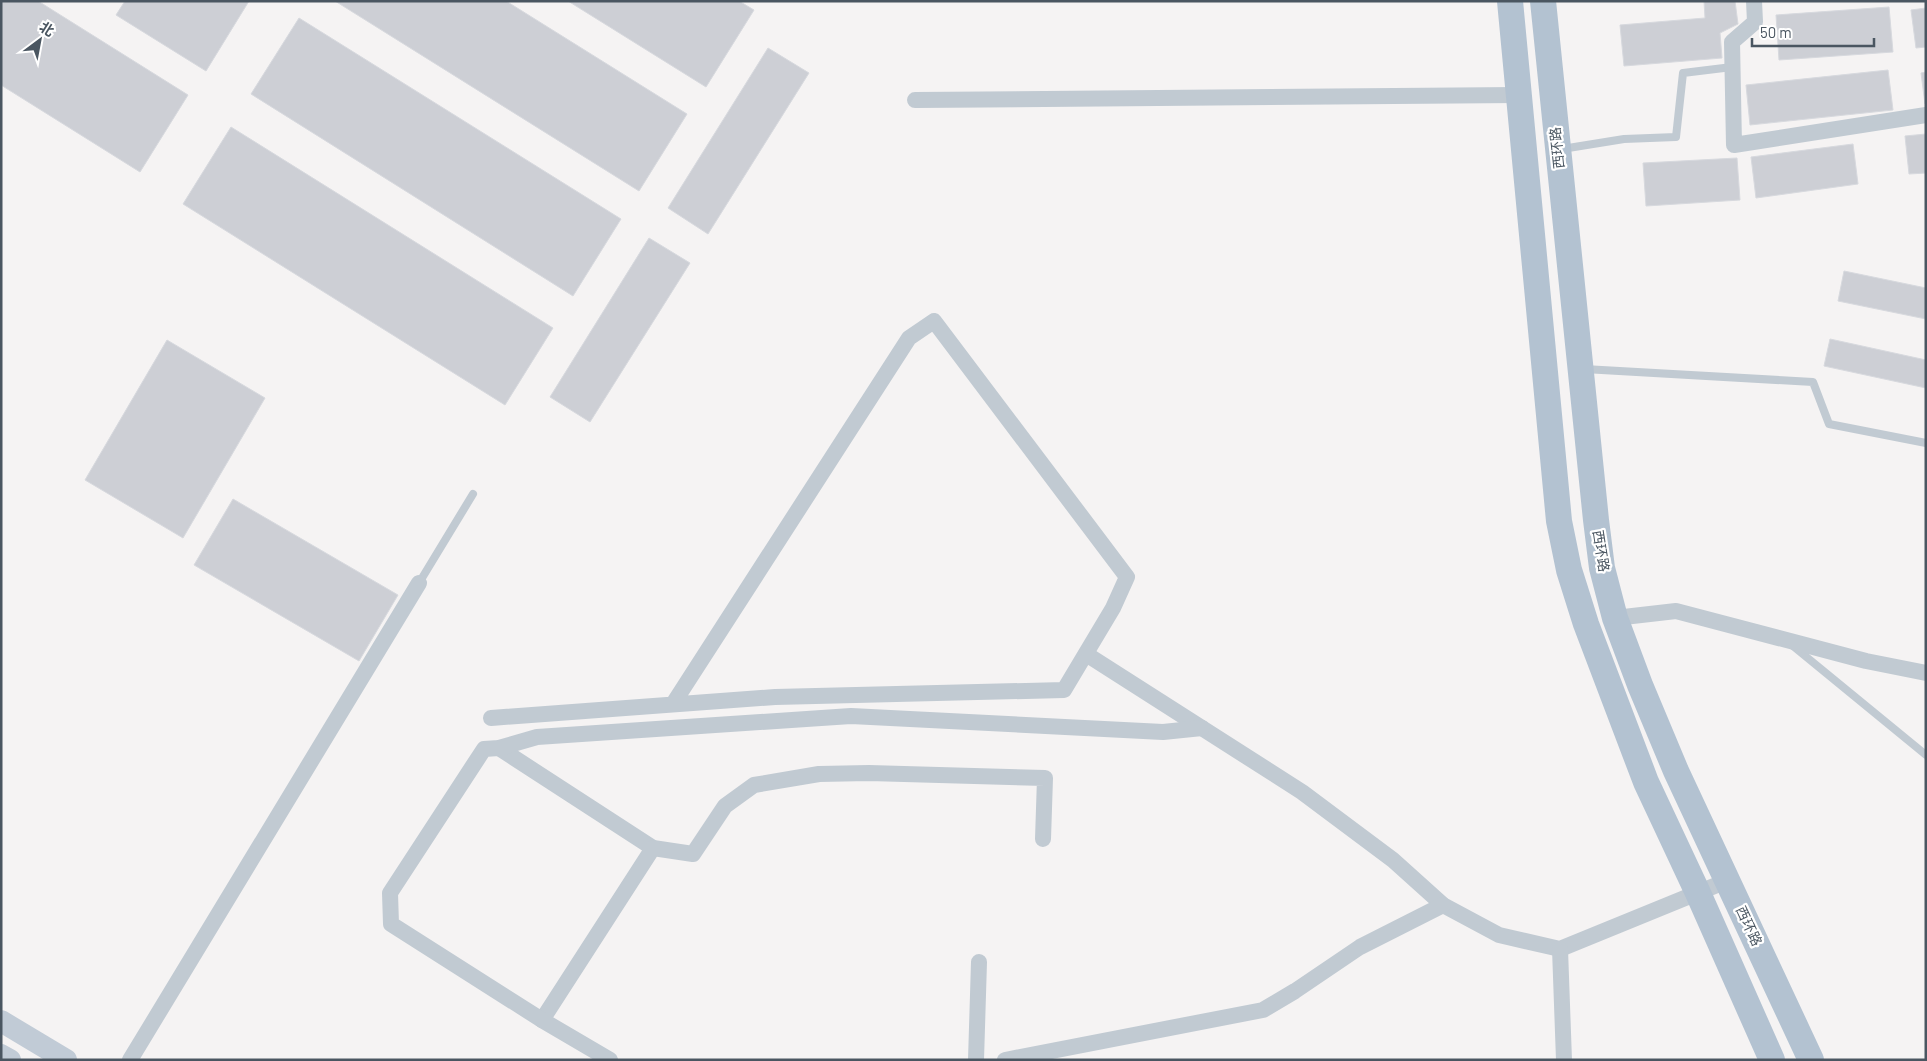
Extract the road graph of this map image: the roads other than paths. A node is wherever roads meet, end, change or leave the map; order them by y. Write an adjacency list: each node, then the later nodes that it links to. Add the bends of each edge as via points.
1 (1510, 1): 5 (main road)
2 (1543, 1): 8 (main road, 西环路)
3 (1754, 1): 4 (street, via 1755,22 1732,42)
4 (1732, 67): 7 (street, via 1734,145); 8 (lane, via 1683,73 1676,137 1624,139)
5 (1518, 95): 6 (street); 25 (main road, via 1559,521 1569,570 1646,782)
6 (915, 100)
7 (1926, 115)
8 (1558, 150): 9 (main road, 西环路)
9 (1580, 369): 10 (lane, via 1813,382 1829,424); 13 (main road, 西环路, via 1602,568)
10 (1926, 442)
11 (474, 494): 12 (lane)
12 (419, 583): 34 (street)
13 (1615, 618): 14 (street, via 1676,611); 24 (main road, 西环路, via 1676,771)
14 (1784, 638): 16 (street, via 1866,661); 21 (lane)
15 (1086, 654): 17 (street, via 1064,690 775,697); 17 (street, via 1113,608 1126,577 934,321 909,338); 19 (street)
16 (1926, 672)
17 (673, 704): 18 (street)
18 (491, 718)
19 (1202, 728): 20 (street, via 1163,732 851,716 537,737); 26 (street, via 1302,792 1393,860)
20 (500, 748): 23 (street); 29 (street, via 484,749 390,893 391,924)
21 (1926, 755)
22 (1043, 839): 23 (street, via 1045,778 819,774 754,785 725,806 693,854)
23 (653, 848): 29 (street)
24 (1728, 880): 25 (street); 40 (main road, 西环路)
25 (1698, 893): 27 (street); 39 (main road)
26 (1443, 905): 27 (street, via 1499,935); 37 (street, via 1360,946 1263,1010)
27 (1560, 949): 38 (street)
28 (979, 962): 36 (street)
29 (542, 1020): 35 (street)
30 (1, 1021): 33 (main road)
31 (1, 1055): 32 (main road)
32 (10, 1060)
33 (66, 1060)
34 (130, 1060)
35 (610, 1060)
36 (976, 1060)
37 (1005, 1060)
38 (1564, 1060)
39 (1772, 1060)
40 (1811, 1060)

